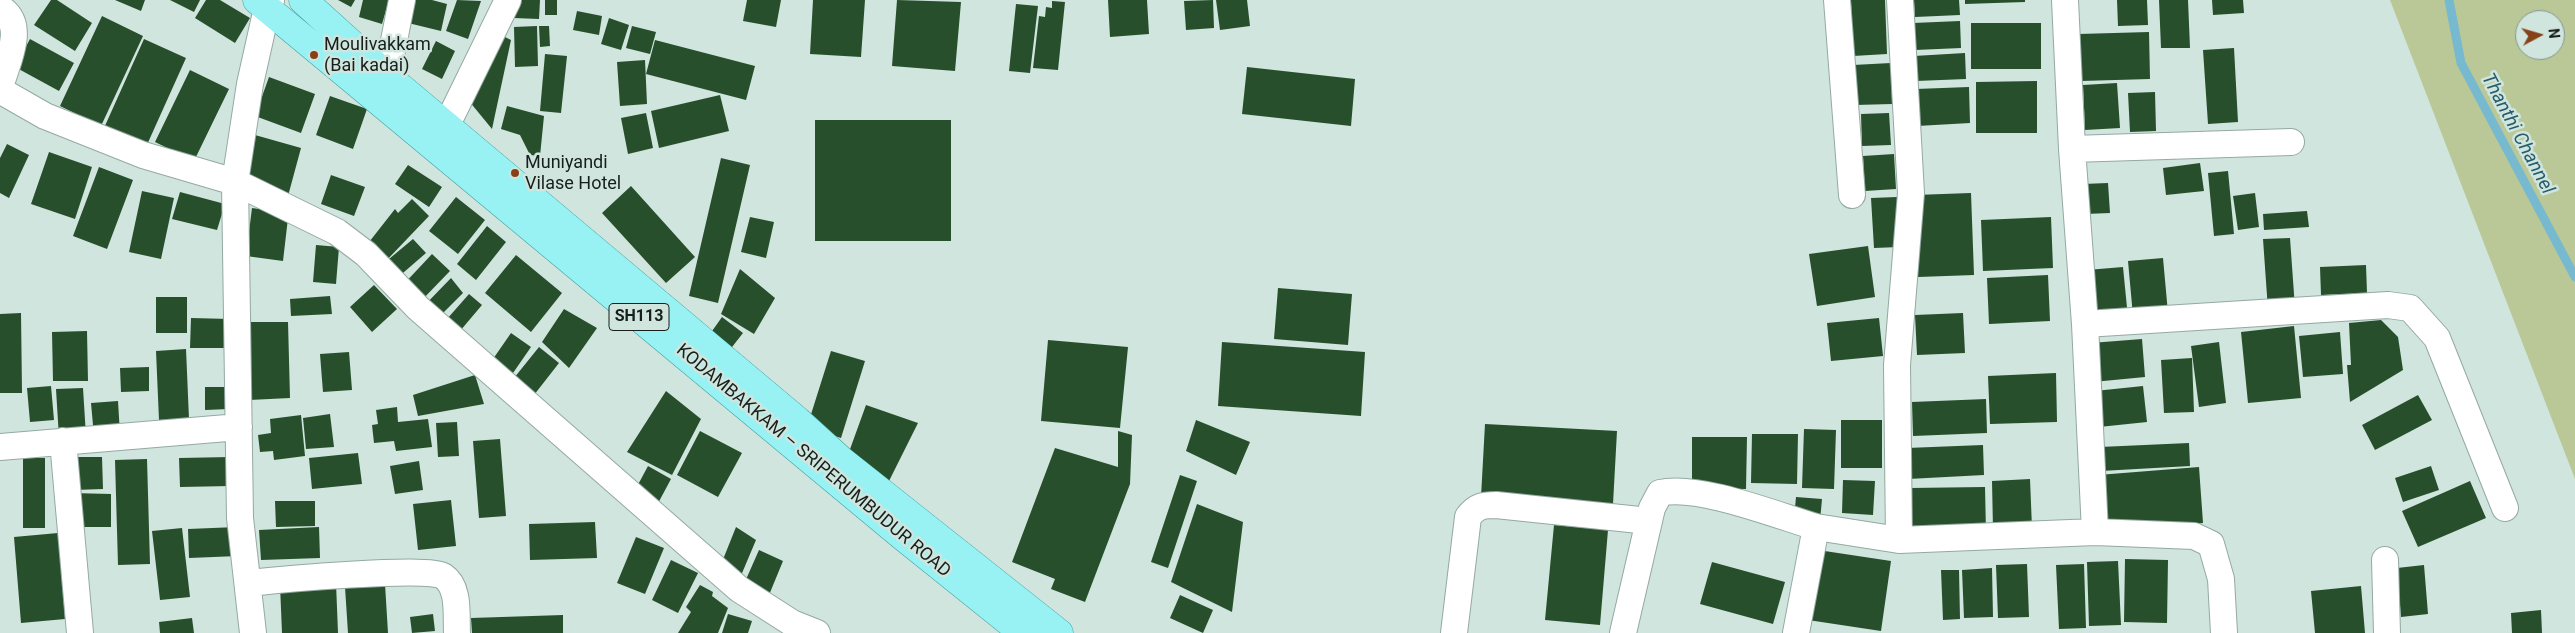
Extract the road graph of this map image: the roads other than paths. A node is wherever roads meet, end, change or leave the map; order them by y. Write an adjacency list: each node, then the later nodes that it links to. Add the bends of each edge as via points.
1 (303, 0): 9 (main road, KODAMBAKKAM – SRIPERUMBUDUR ROAD / SH113)
2 (402, 0): 9 (street)
3 (508, 0): 10 (street)
4 (1837, 0): 14 (street)
5 (1900, 0): 23 (street, via 1911,193 1897,365)
6 (2065, 0): 12 (street)
7 (265, 3): 10 (main road, KODAMBAKKAM – SRIPERUMBUDUR ROAD / SH113); 13 (street)
8 (0, 8): 13 (street, via 8,13 14,24 14,41 0,88 3,92 45,116 143,155)
9 (387, 76): 10 (main road, KODAMBAKKAM – SRIPERUMBUDUR ROAD / SH113)
10 (441, 136): 30 (main road, KODAMBAKKAM – SRIPERUMBUDUR ROAD / SH113, via 901,536); 31 (main road, KODAMBAKKAM – SRIPERUMBUDUR ROAD / SH113)
11 (2291, 142): 12 (street)
12 (2072, 150): 15 (street)
13 (235, 182): 16 (street); 29 (street, via 337,232 366,254 418,308 732,584 792,622)
14 (1852, 195)
15 (2085, 324): 19 (street, via 2379,305 2410,308 2437,338); 22 (street)
16 (239, 427): 17 (street); 25 (street, via 240,518)
17 (63, 441): 18 (street); 26 (street)
18 (0, 446)
19 (2505, 508)
20 (1649, 521): 21 (street, via 1660,493 1674,490 1695,491); 32 (street, via 1496,505 1474,509 1468,517); 33 (street)
21 (1816, 527): 23 (street); 34 (street)
22 (2095, 532): 23 (street); 35 (street, via 2194,536 2211,544 2221,579)
23 (1899, 540)
24 (2385, 560): 36 (street)
25 (249, 582): 27 (street); 28 (street, via 428,572 442,575 455,594)
26 (80, 633)
27 (253, 633)
28 (457, 633)
29 (817, 633)
30 (1023, 633)
31 (1059, 633)
32 (1454, 633)
33 (1623, 633)
34 (1796, 633)
35 (2224, 633)
36 (2387, 633)

